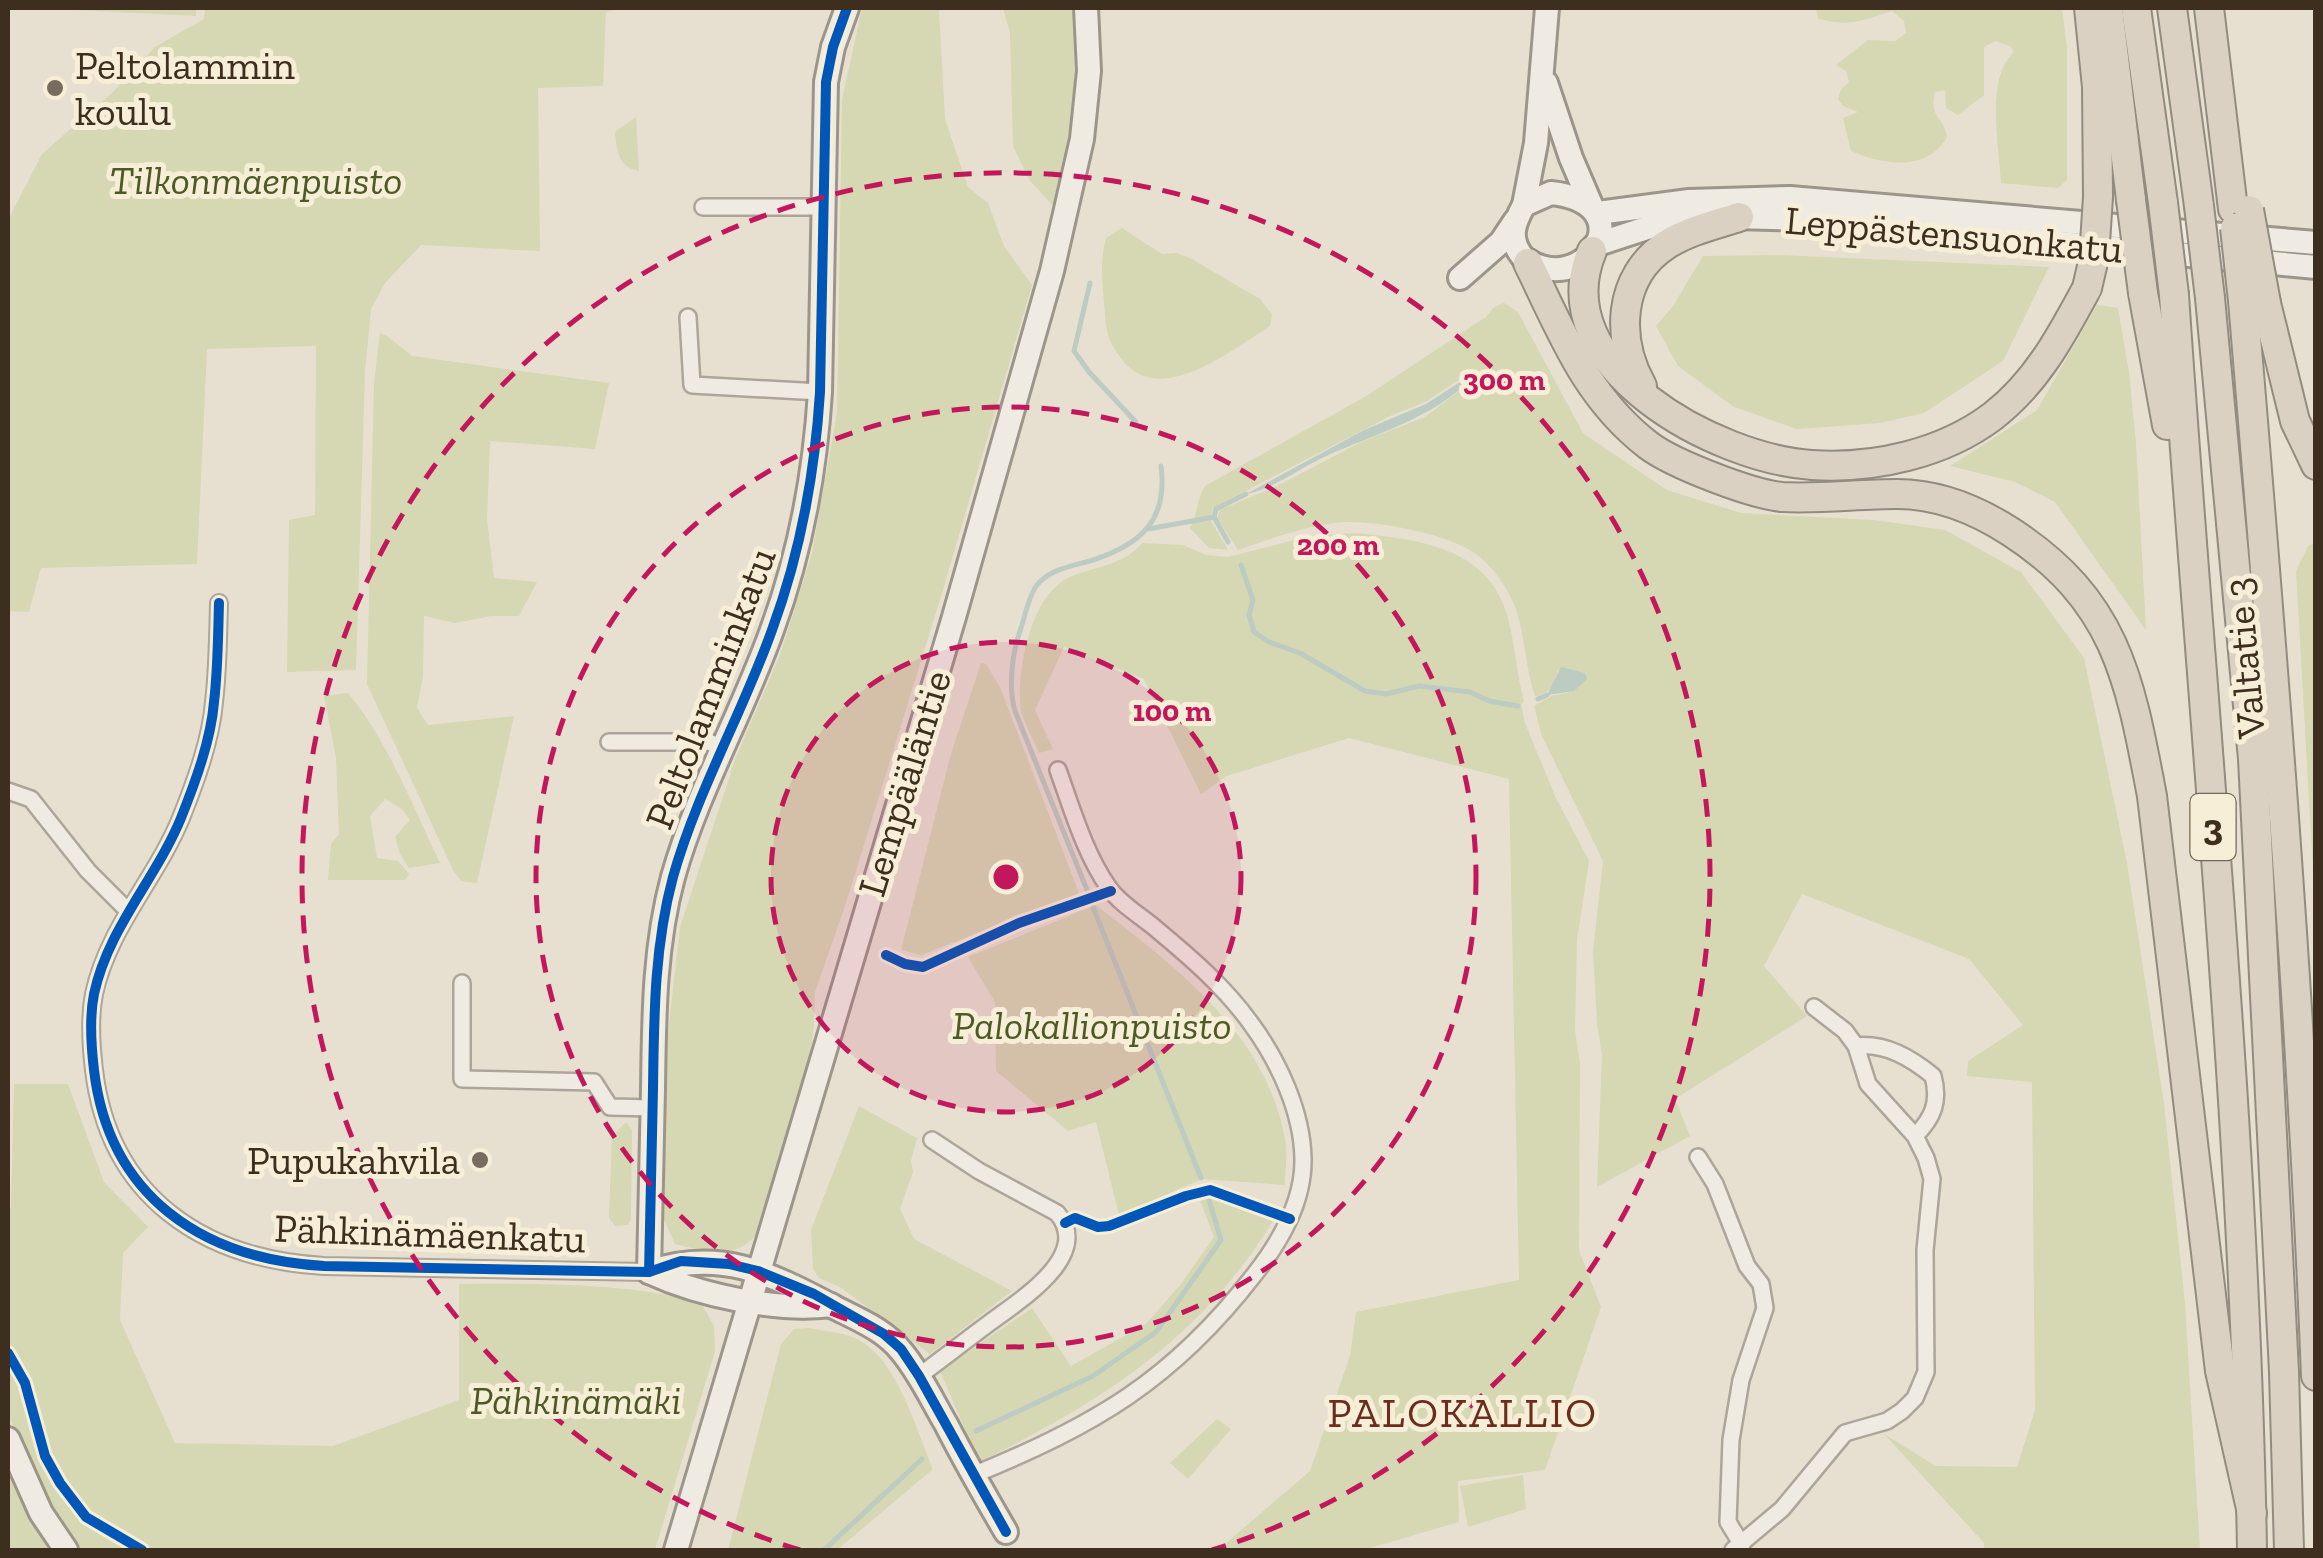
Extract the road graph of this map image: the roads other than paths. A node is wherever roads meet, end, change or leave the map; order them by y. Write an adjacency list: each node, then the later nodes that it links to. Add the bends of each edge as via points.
1 (846, 8): 11 (main road, Peltolamminkatu, via 826,82)
2 (1086, 8): 38 (main road, Lempääläntie, via 1082,140 1052,271)
3 (1547, 8): 9 (main road)
4 (2089, 8): 22 (highway, bridge, via 2097,87 2094,258 2086,288 2015,398 1958,437 1848,466 1751,453 1706,436)
5 (2108, 8): 24 (highway, 3, bridge, via 2143,292)
6 (2136, 8): 24 (highway, Valtatie 3, bridge, via 2174,295)
7 (2172, 8): 52 (highway, Valtatie 3, bridge, via 2210,298 2253,759)
8 (2209, 8): 19 (highway, 3, bridge)
9 (1542, 70): 12 (main road); 13 (main road, via 1536,143)
10 (703, 207): 11 (street)
11 (824, 207): 21 (main road, Peltolamminkatu)
12 (1595, 210): 13 (main road, via 1551,194); 15 (main road, Leppästensuonkatu, via 1790,198); 16 (main road, via 1601,225)
13 (1520, 213): 17 (main road, via 1512,230); 17 (main road, via 1501,242 1460,278)
14 (1739, 217): 16 (main road, Leppästensuonkatu, via 1687,218); 18 (main road, Leppästensuonkatu); 22 (highway, via 1664,246 1632,284 1624,331)
15 (2316, 243)
16 (1594, 248): 17 (main road, via 1568,269); 22 (highway, via 1581,290 1586,314 1615,368)
17 (1526, 261): 46 (highway, via 1585,378 1650,446 1688,468 1778,496 1944,500 1990,518 2031,545 2080,590 2104,623 2134,702 2152,796 2220,1371)
18 (2316, 267)
19 (2255, 302): 23 (highway); 43 (highway, 3)
20 (688, 317): 21 (street, via 692,384)
21 (820, 392): 27 (main road, Peltolamminkatu, via 808,493 786,588)
22 (1650, 401)
23 (2316, 465)
24 (2192, 555): 46 (highway, Valtatie 3 / 3, via 2234,1100)
25 (219, 603): 30 (street, Pähkinämäenkatu, via 214,702 195,777 159,865)
26 (609, 742): 27 (street, via 709,742)
27 (722, 750): 34 (main road, Peltolamminkatu, via 686,834 666,906 655,977)
28 (1058, 770): 45 (street, via 1111,891 1214,978 1254,1026 1285,1084 1303,1160 1293,1209 1277,1243 1202,1339 1082,1426)
29 (8, 792): 30 (street, via 31,800)
30 (127, 910): 39 (street, Pähkinämäenkatu, via 94,992 97,1096 124,1166 179,1222 234,1250 300,1265)
31 (462, 983): 34 (street, via 462,1079 594,1082 610,1106)
32 (1814, 1007): 33 (street)
33 (1856, 1046): 35 (street, via 1868,1084); 35 (street, via 1890,1049 1933,1076 1935,1107)
34 (652, 1108): 39 (main road, Peltolamminkatu)
35 (1915, 1136): 48 (street, via 1932,1180 1922,1385 1887,1421 1845,1433 1782,1510)
36 (932, 1140): 42 (street, via 1057,1213 1067,1234 1062,1255 1038,1286)
37 (1698, 1157): 48 (street, via 1746,1266 1761,1284 1764,1308 1741,1380 1732,1440 1728,1522)
38 (758, 1271): 39 (main road, Pähkinämäenkatu, via 681,1261); 40 (main road, Lempääläntie); 41 (main road, Pähkinämäenkatu)
39 (649, 1272): 40 (main road, Pähkinämäenkatu, via 680,1286)
40 (749, 1300): 41 (main road, Pähkinämäenkatu); 50 (main road, Lempääläntie)
41 (831, 1306): 42 (main road, Pähkinämäenkatu, via 884,1334)
42 (920, 1376): 45 (main road, Pähkinämäenkatu)
43 (2316, 1376)
44 (8, 1439): 49 (main road, via 41,1513)
45 (973, 1476): 47 (main road, Pähkinämäenkatu)
46 (2252, 1513): 51 (highway, Valtatie 3 / 3)
47 (1006, 1532)
48 (1737, 1548)
49 (66, 1550)
50 (676, 1550)
51 (2252, 1550)
52 (2289, 1550)

